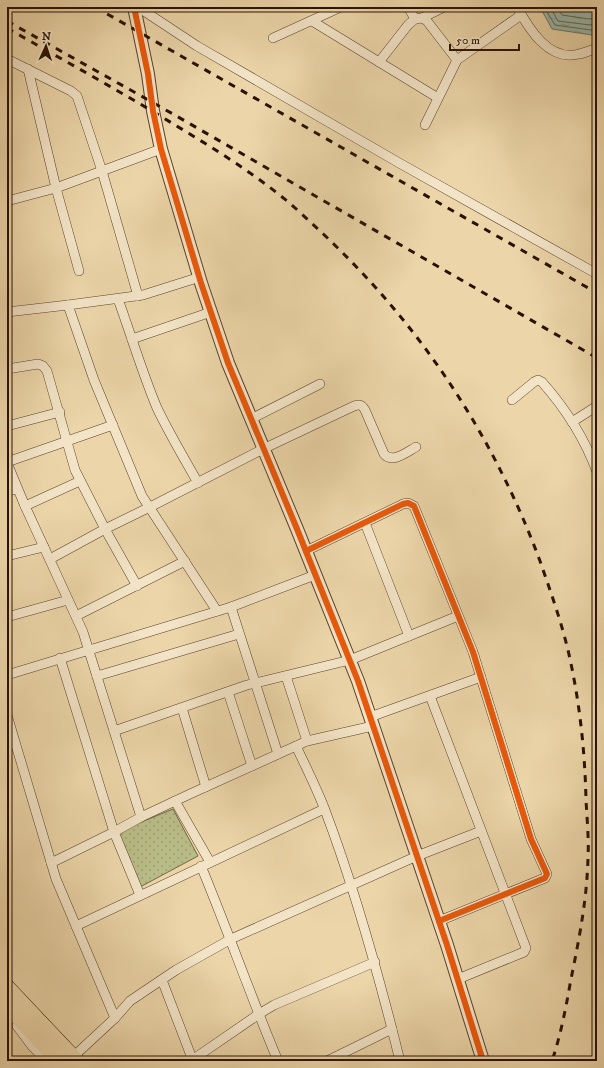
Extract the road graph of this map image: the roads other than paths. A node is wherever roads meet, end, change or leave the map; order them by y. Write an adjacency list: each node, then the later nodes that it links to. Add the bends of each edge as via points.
1 (134, 7): 17 (street)
2 (138, 7): 22 (street, via 197,46)
3 (342, 7): 8 (street)
4 (408, 7): 7 (street)
5 (444, 7): 7 (street)
6 (519, 11): 10 (street, via 533,32 552,50 563,55 578,55); 12 (street)
7 (418, 19): 12 (street, via 427,21); 13 (street, via 408,25)
8 (312, 21): 9 (street); 13 (street)
9 (273, 38)
10 (597, 48)
11 (7, 59): 14 (street)
12 (457, 60): 15 (street)
13 (379, 62): 15 (street)
14 (28, 69): 18 (street, via 77,96); 19 (street)
15 (438, 98): 16 (street)
16 (425, 125)
17 (161, 149): 18 (street); 23 (street)
18 (102, 171): 19 (street); 24 (street)
19 (56, 188): 20 (street); 21 (street)
20 (7, 200)
21 (79, 271)
22 (597, 274)
23 (200, 277): 24 (street); 28 (street)
24 (138, 296): 25 (street)
25 (118, 298): 26 (street); 29 (street)
26 (68, 306): 27 (street); 37 (street)
27 (7, 312)
28 (211, 312): 29 (street); 35 (street)
29 (132, 339): 45 (street, via 157,407)
30 (7, 369): 34 (street, via 33,364 43,366 47,371)
31 (320, 384): 35 (street)
32 (512, 400): 36 (street, via 538,380 545,385)
33 (597, 406): 36 (street)
34 (60, 412): 38 (street); 39 (street)
35 (251, 419): 41 (street)
36 (572, 422): 43 (street)
37 (112, 424): 39 (street); 49 (street, via 142,496)
38 (7, 426)
39 (67, 441): 42 (street); 44 (street)
40 (416, 447): 41 (street, via 394,458 386,457 365,410 358,405)
41 (263, 449): 45 (street); 53 (street)
42 (7, 463): 46 (street)
43 (596, 467)
44 (80, 481): 48 (street); 51 (street)
45 (198, 483): 49 (street)
46 (17, 489): 47 (street); 48 (street)
47 (7, 491)
48 (25, 506): 52 (street)
49 (150, 507): 51 (street); 56 (street)
50 (365, 522): 53 (street); 63 (street, via 403,504 414,506); 66 (street)
51 (105, 529): 55 (street); 58 (street)
52 (44, 547): 54 (street); 55 (street)
53 (306, 551): 57 (street)
54 (7, 556)
55 (50, 559): 59 (street)
56 (185, 561): 58 (street); 61 (street)
57 (315, 574): 60 (street); 69 (street)
58 (137, 586): 62 (street)
59 (68, 600): 62 (street); 64 (street)
60 (231, 607): 61 (street); 65 (street)
61 (217, 611): 67 (street)
62 (76, 616): 67 (street)
63 (458, 616): 66 (street); 73 (street)
64 (7, 617)
65 (239, 634): 71 (street); 74 (street)
66 (409, 636): 69 (street)
67 (89, 650): 68 (street); 71 (street)
68 (60, 658): 70 (street); 89 (street)
69 (350, 660): 72 (street); 79 (street)
70 (7, 675)
71 (97, 676): 80 (street)
72 (286, 676): 74 (street); 81 (street)
73 (481, 677): 76 (street); 95 (street, via 530,839 547,874 545,878)
74 (256, 683): 75 (street); 83 (street)
75 (228, 692): 77 (street); 84 (street)
76 (430, 696): 79 (street); 90 (street)
77 (182, 708): 80 (street); 85 (street)
78 (7, 715): 92 (street)
79 (372, 722): 81 (street); 91 (street)
80 (114, 731): 88 (street)
81 (307, 742): 82 (street)
82 (296, 746): 83 (street); 87 (street)
83 (278, 754): 84 (street)
84 (252, 766): 85 (street)
85 (206, 787): 86 (street)
86 (175, 801): 88 (street); 93 (street)
87 (324, 808): 93 (street); 94 (street)
88 (141, 817): 89 (street)
89 (114, 832): 92 (street); 96 (street)
90 (481, 832): 91 (street); 95 (street)
91 (417, 856): 94 (street); 97 (street)
92 (52, 863): 98 (street)
93 (205, 864): 96 (street); 99 (street)
94 (352, 885): 99 (street); 100 (street)
95 (505, 894): 97 (street); 101 (street, via 525,950)
96 (140, 895): 98 (street)
97 (439, 921): 101 (street)
98 (76, 926): 107 (street)
99 (231, 938): 102 (street); 106 (street)
100 (375, 962): 106 (street); 108 (street)
101 (458, 979): 116 (street)
102 (162, 980): 107 (street, via 130,1001); 112 (street)
103 (7, 987): 109 (main road)
104 (7, 1006): 111 (main road)
105 (7, 1012): 110 (street, via 32,1046)
106 (259, 1014): 112 (street); 113 (street)
107 (114, 1018): 109 (street)
108 (392, 1028): 114 (street); 115 (street)
109 (75, 1059)
110 (47, 1061)
111 (59, 1061)
112 (194, 1061)
113 (278, 1061)
114 (327, 1061)
115 (400, 1061)
116 (483, 1061)

